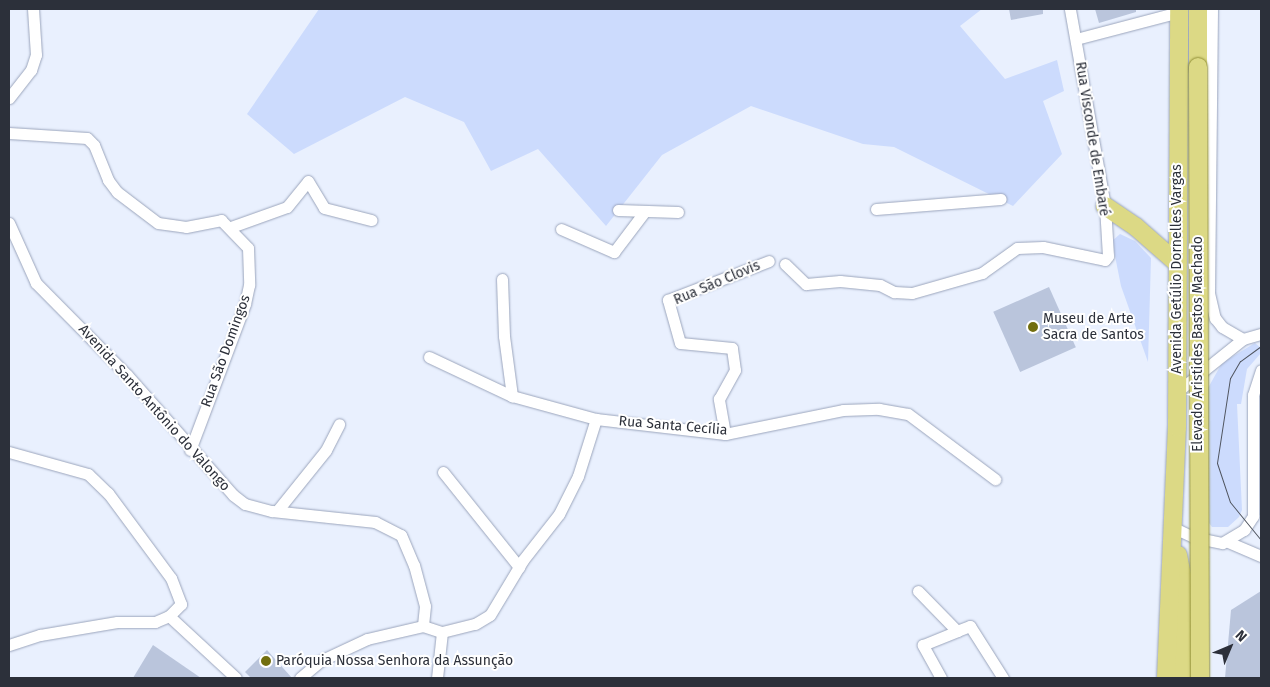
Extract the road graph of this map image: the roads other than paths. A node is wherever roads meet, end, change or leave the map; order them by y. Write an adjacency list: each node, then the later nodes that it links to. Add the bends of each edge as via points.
1 (32, 9): 7 (street, via 36,55 32,70)
2 (1070, 9): 6 (street, Rua Visconde de Embaré)
3 (1198, 9): 54 (main road, Elevado Aristides Bastos Machado, bridge)
4 (1212, 9): 24 (street, via 1209,293 1215,318 1222,327)
5 (1179, 10): 6 (street); 20 (main road, Avenida Getúlio Dornelles Vargas)
6 (1076, 39): 10 (street, Rua Visconde de Embaré)
7 (9, 98)
8 (9, 132): 17 (street, via 87,138 94,145 108,180 117,192 158,223 186,227)
9 (1001, 199): 11 (street)
10 (1105, 206): 20 (main road, via 1136,227); 21 (street, Rua Visconde de Embaré, via 1108,256 1096,260 1043,247 1017,248 982,273 912,293 894,292 880,285 840,281 806,284)
11 (876, 209)
12 (618, 210): 13 (street)
13 (645, 211): 14 (street); 18 (street, via 614,252)
14 (678, 212)
15 (371, 220): 17 (street, via 324,208 308,182 286,207)
16 (9, 223): 32 (street, Avenida Santo Antônio do Valongo, via 36,283 127,375)
17 (226, 223): 32 (street, Rua São Domingos, via 248,248 249,285 245,304)
18 (562, 229)
19 (769, 261): 31 (street, Rua São Clovis, via 668,300 680,343 732,348 735,370 719,399)
20 (1177, 263): 27 (main road, Avenida Getúlio Dornelles Vargas)
21 (785, 264)
22 (502, 279): 28 (street, via 504,336)
23 (1261, 334): 24 (street)
24 (1243, 339): 27 (street)
25 (429, 356): 28 (street, Rua Santa Cecília)
26 (1261, 370): 38 (street, via 1253,395 1254,516 1244,530)
27 (1178, 391): 37 (main road, Avenida Getúlio Dornelles Vargas)
28 (512, 396): 29 (street, Rua Santa Cecília)
29 (596, 419): 31 (street, Rua Santa Cecília); 40 (street, via 578,476 559,514)
30 (339, 424): 36 (street, via 326,450)
31 (726, 434): 35 (street, Rua Santa Cecília, via 843,410 879,409 908,414)
32 (190, 450): 36 (street, Avenida Santo Antônio do Valongo, via 245,504)
33 (9, 452): 42 (street, via 88,474 108,492 171,578 182,604)
34 (443, 472): 40 (street)
35 (995, 478)
36 (277, 511): 43 (street, Avenida Santo Antônio do Valongo, via 375,522 400,535 425,606)
37 (1174, 531): 38 (street, via 1208,542); 52 (main road); 53 (main road, via 1183,581)
38 (1228, 542): 39 (street)
39 (1261, 556)
40 (519, 567): 45 (street, via 490,615 475,624)
41 (918, 591): 44 (street)
42 (169, 616): 46 (street, via 155,622 117,622 40,635); 47 (street)
43 (423, 626): 45 (street); 48 (street, via 367,639 320,661)
44 (957, 631): 50 (street, via 923,645); 51 (street, via 970,626)
45 (442, 632): 49 (street)
46 (9, 645)
47 (236, 678)
48 (300, 678)
49 (437, 678)
50 (941, 678)
51 (1003, 678)
52 (1166, 678)
53 (1184, 678)
54 (1200, 678)

